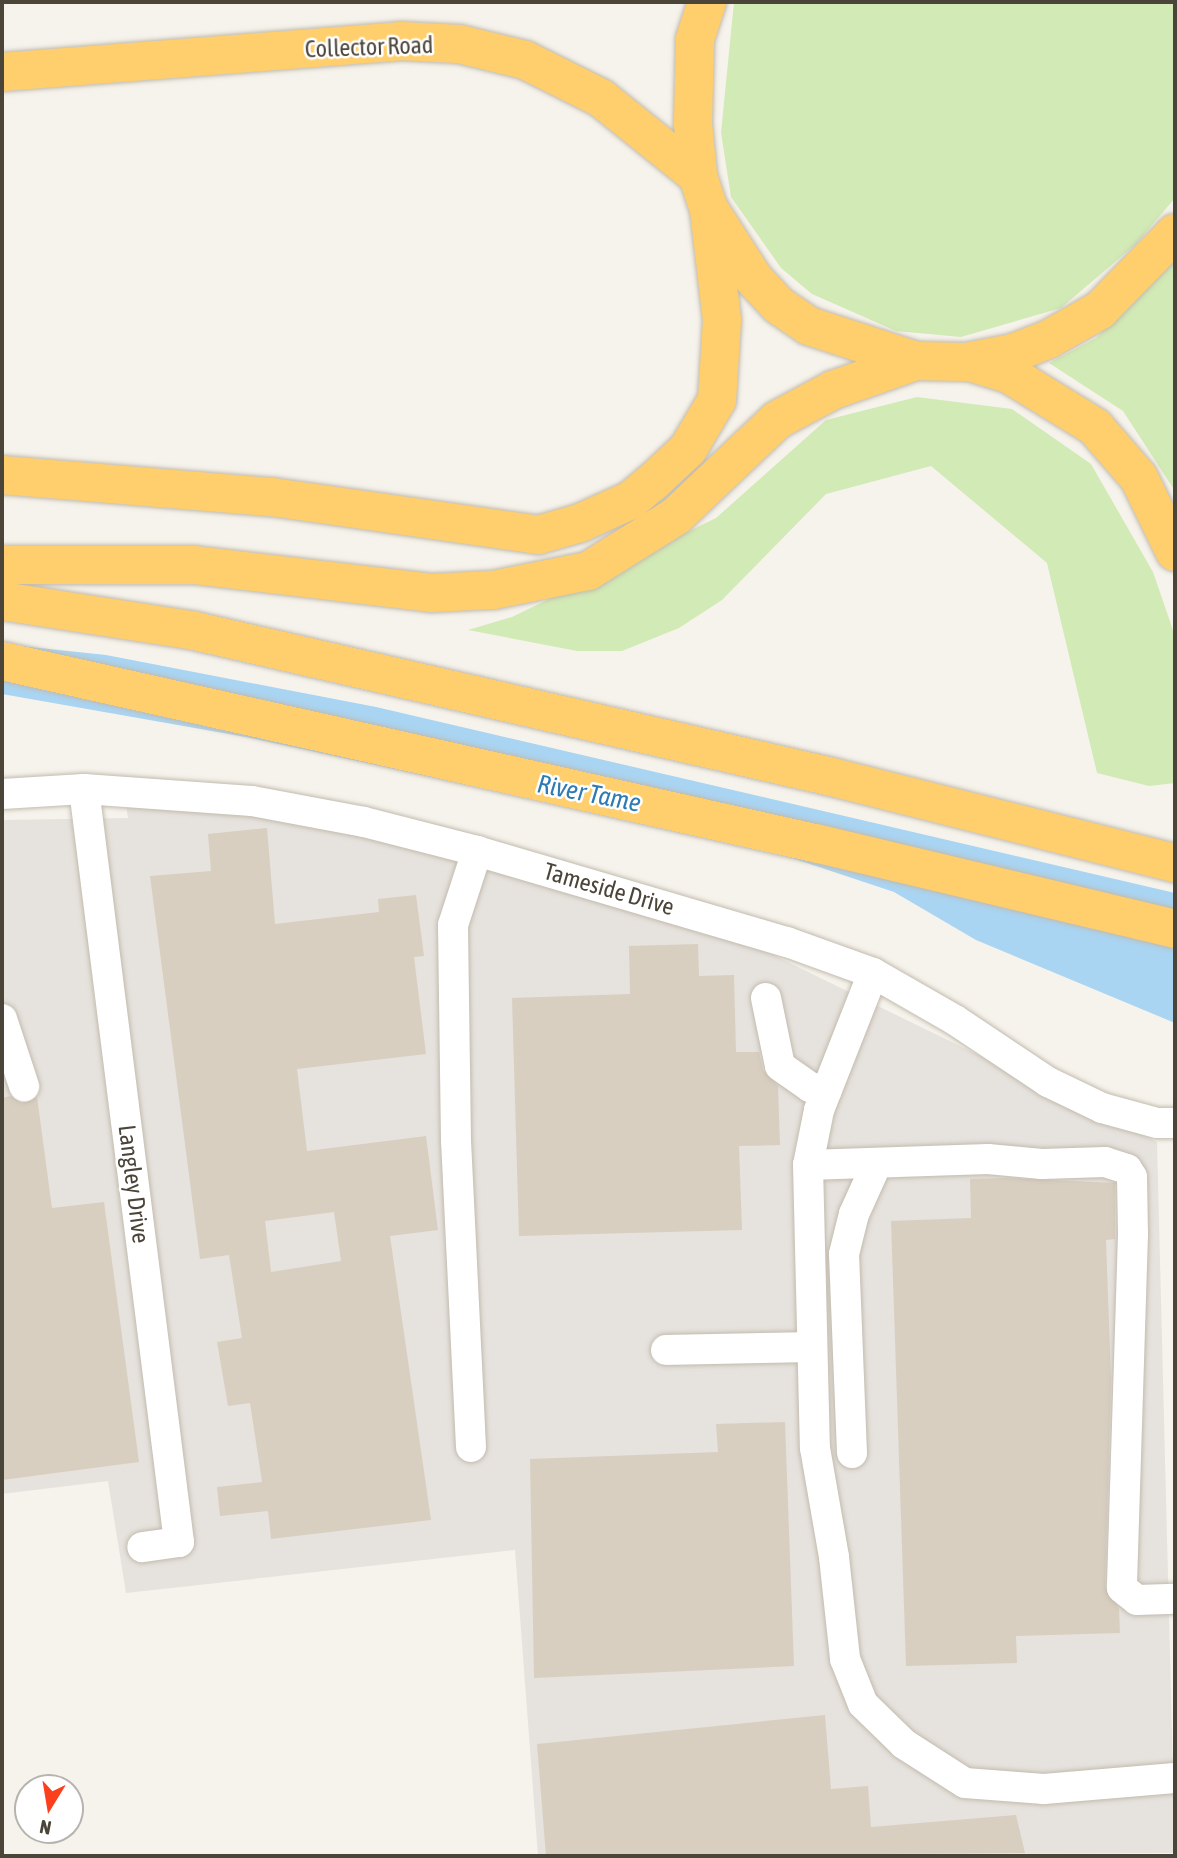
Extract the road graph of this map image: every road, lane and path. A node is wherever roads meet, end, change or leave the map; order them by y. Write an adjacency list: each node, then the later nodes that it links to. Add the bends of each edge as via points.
1 (707, 2): 3 (highway, via 695,40 693,124)
2 (2, 72): 3 (highway, Collector Road, via 401,41 459,44 526,60 601,98)
3 (704, 192): 5 (highway, via 754,279 778,305 809,326 844,341); 7 (highway, via 722,320 717,400 688,449 655,480 631,500 580,523 538,535 272,497)
4 (1175, 233): 6 (highway, via 1100,310 1049,339 1013,353)
5 (916, 361): 6 (highway); 9 (highway, via 833,390 777,419 676,516 588,571 493,590 431,593 194,565)
6 (967, 362): 8 (highway, via 1009,374 1095,427 1139,478)
7 (2, 475)
8 (1175, 552)
9 (2, 565)
10 (2, 601): 15 (highway, via 209,634 832,777)
11 (2, 661): 16 (highway)
12 (84, 789): 13 (street, Tameside Drive); 14 (street, Tameside Drive, via 252,801 364,822); 29 (street, Langley Drive, via 179,1542)
13 (2, 794)
14 (477, 851): 17 (street, Tameside Drive, via 787,942); 27 (street, via 453,925 456,1142)
15 (1175, 863)
16 (1175, 929)
17 (873, 973): 21 (street); 22 (street, Tameside Drive, via 1048,1082 1102,1108)
18 (766, 998): 21 (street, via 780,1066 810,1087)
19 (2, 1019): 20 (street)
20 (24, 1086)
21 (827, 1091): 24 (street)
22 (1175, 1124)
23 (877, 1163): 24 (street); 28 (street, via 854,1214 844,1254); 30 (street, via 988,1159 1042,1164 1105,1162 1127,1169 1132,1177 1133,1234 1122,1588 1137,1600)
24 (808, 1165): 25 (street)
25 (810, 1347): 26 (street); 31 (street, via 815,1448 845,1659 863,1704 904,1744 965,1783 1044,1789)
26 (666, 1350)
27 (471, 1447)
28 (852, 1453)
29 (142, 1547)
30 (1175, 1599)
31 (1175, 1778)

